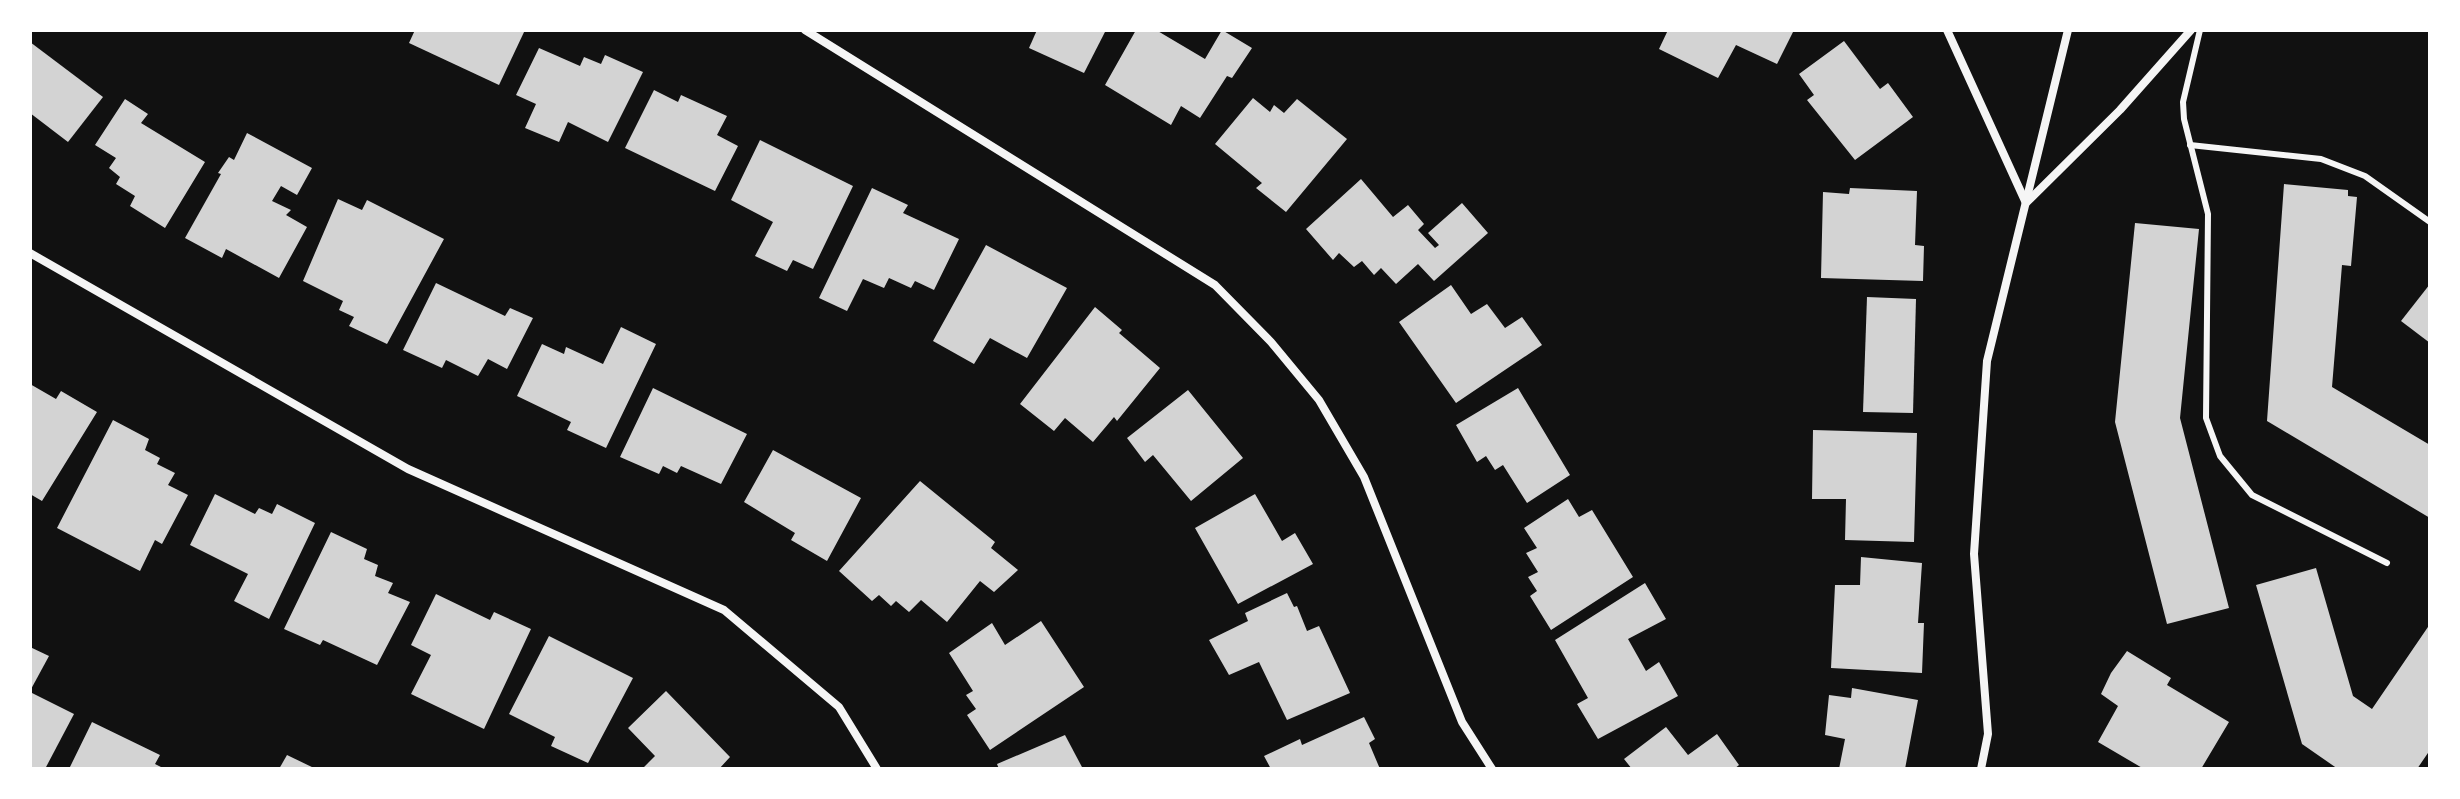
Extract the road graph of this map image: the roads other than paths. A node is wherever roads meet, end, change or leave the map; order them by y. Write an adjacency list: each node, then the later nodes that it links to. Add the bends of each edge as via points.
1 (805, 30): 12 (street, via 1215,285 1271,342 1319,400 1364,477 1462,722)
2 (1947, 30): 7 (street)
3 (2068, 30): 7 (street)
4 (2191, 30): 7 (street)
5 (2200, 30): 6 (lane, via 2183,102)
6 (2190, 145): 8 (lane, via 2321,159 2365,176); 10 (lane, via 2208,214 2206,418 2220,456 2252,495)
7 (2026, 203): 13 (street, via 1987,361 1974,554 1988,734)
8 (2430, 222)
9 (30, 253): 11 (street, via 408,469 724,610 839,707)
10 (2387, 563)
11 (877, 769)
12 (1492, 769)
13 (1981, 769)

